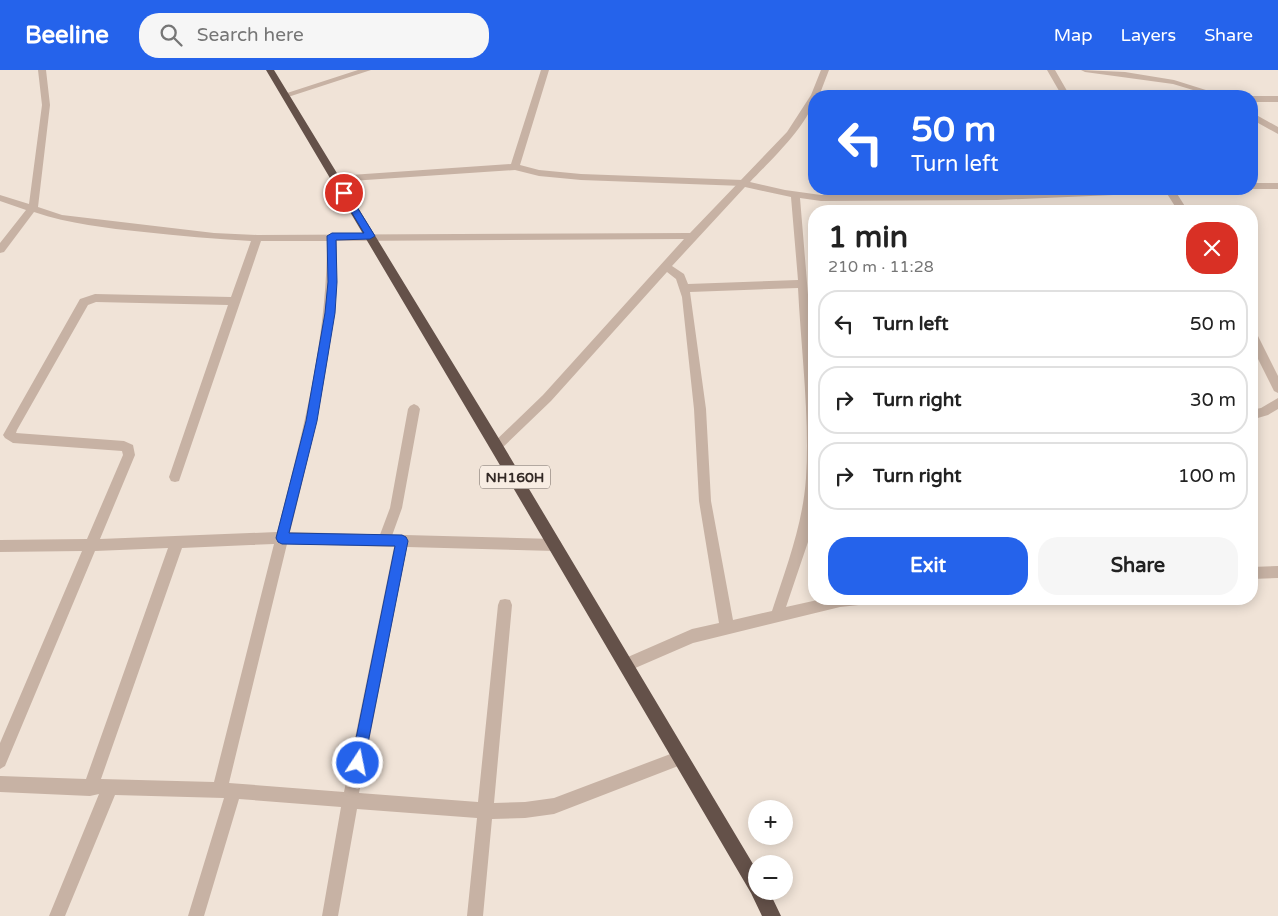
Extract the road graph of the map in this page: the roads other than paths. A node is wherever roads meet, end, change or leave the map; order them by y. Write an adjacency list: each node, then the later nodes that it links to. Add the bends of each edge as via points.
1 (42, 70): 25 (street, via 46,105)
2 (270, 70): 11 (highway, NH160H)
3 (367, 70): 11 (street)
4 (546, 70): 17 (street)
5 (825, 70): 8 (street)
6 (1051, 70): 9 (street)
7 (1085, 70): 10 (street, via 1174,82)
8 (817, 90)
9 (1063, 90)
10 (1201, 90)
11 (285, 95): 18 (highway, NH160H)
12 (1258, 99): 13 (street)
13 (1278, 99)
14 (808, 106): 19 (street, via 790,134)
15 (1258, 119): 16 (street)
16 (1278, 131)
17 (515, 167): 18 (street); 19 (street, via 581,177)
18 (336, 179): 27 (highway, NH160H)
19 (743, 183): 22 (street); 28 (street)
20 (1258, 186): 21 (street)
21 (1278, 186)
22 (795, 194): 23 (street, via 821,198); 32 (street)
23 (1026, 195)
24 (0, 198): 25 (street)
25 (33, 208): 29 (street, via 61,218 102,224); 30 (street)
26 (332, 236): 27 (street); 29 (street); 44 (street, via 330,313 312,421)
27 (370, 236): 28 (street); 41 (highway, NH160H)
28 (693, 236): 31 (street)
29 (257, 238): 34 (street)
30 (0, 250)
31 (666, 266): 33 (street, via 680,277); 41 (street, via 547,398)
32 (803, 284): 33 (street); 36 (street)
33 (685, 288): 56 (street, via 700,409 705,501)
34 (235, 301): 42 (street); 48 (street, via 95,298 84,302 9,435 13,438 124,446 129,449)
35 (1258, 347): 37 (street)
36 (808, 358)
37 (1278, 388)
38 (1278, 403): 40 (street)
39 (414, 409): 45 (street, via 396,508)
40 (1258, 413)
41 (496, 446): 49 (highway, NH160H)
42 (175, 477)
43 (808, 503): 55 (street, via 801,542)
44 (282, 538): 45 (street); 47 (street); 63 (street)
45 (384, 540): 46 (street)
46 (402, 541): 49 (street); 64 (street)
47 (177, 542): 48 (street); 61 (street)
48 (92, 545): 50 (street); 59 (street)
49 (555, 545): 57 (highway, NH160H)
50 (0, 546)
51 (1278, 572): 52 (street)
52 (1258, 573)
53 (506, 605): 65 (street)
54 (822, 605): 55 (street)
55 (777, 615): 56 (street)
56 (727, 627): 57 (street, via 692,636)
57 (626, 665): 58 (highway, NH160H)
58 (681, 758): 65 (street, via 554,806); 66 (highway, NH160H)
59 (0, 761)
60 (0, 784): 61 (street)
61 (90, 788): 62 (street)
62 (110, 788): 63 (street); 68 (street)
63 (227, 791): 64 (street); 69 (street)
64 (350, 800): 65 (street); 70 (street)
65 (486, 811): 71 (street)
66 (748, 872)
67 (764, 900): 72 (highway)
68 (57, 916)
69 (196, 916)
70 (330, 916)
71 (475, 916)
72 (772, 916)

